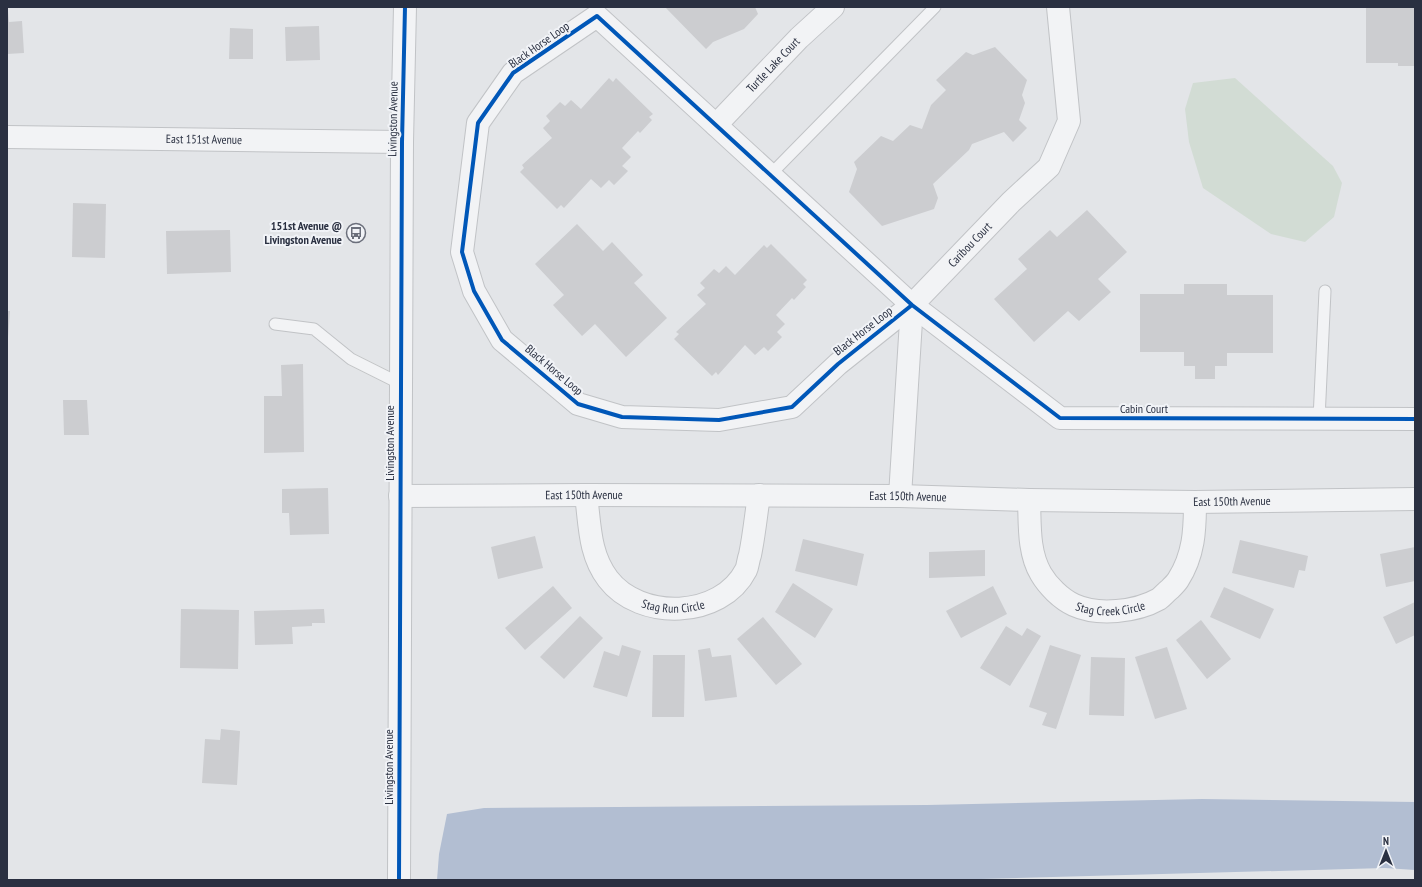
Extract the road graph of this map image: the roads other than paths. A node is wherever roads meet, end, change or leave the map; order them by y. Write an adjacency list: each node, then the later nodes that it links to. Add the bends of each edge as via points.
1 (405, 7): 7 (street, Livingston Avenue)
2 (833, 7): 5 (street, Turtle Lake Court, via 799,38)
3 (935, 7): 8 (lane)
4 (1058, 7): 10 (street, Caribou Court, via 1069,121 1049,167 1011,202)
5 (716, 125): 8 (street, Black Horse Loop); 10 (street, Black Horse Loop, via 597,16 513,73 478,123 462,252 474,291 502,340 578,404 622,417 719,420 792,407 838,364)
6 (7, 137): 7 (street, East 151st Avenue)
7 (402, 142): 12 (street, Livingston Avenue)
8 (770, 175): 10 (street, Black Horse Loop)
9 (1325, 291): 13 (lane)
10 (912, 305): 13 (street, Cabin Court, via 1060,418); 18 (street)
11 (275, 324): 12 (lane, via 314,329 351,359)
12 (401, 384): 17 (street, Livingston Avenue)
13 (1319, 419): 14 (street, Cabin Court)
14 (1415, 419)
15 (586, 495): 16 (street, East 150th Avenue); 16 (street, Stag Run Circle, via 597,562 609,580 625,595 650,606 670,609 694,606 717,599 734,586 746,570); 17 (street, East 150th Avenue)
16 (760, 495): 18 (street, East 150th Avenue)
17 (400, 496): 22 (street, Livingston Avenue)
18 (900, 496): 20 (street, East 150th Avenue)
19 (1415, 499): 21 (street, East 150th Avenue)
20 (1029, 500): 21 (street, East 150th Avenue); 21 (street, Stag Creek Circle, via 1033,555 1041,573 1056,592 1074,604 1098,611 1134,609 1159,598 1178,581 1191,556)
21 (1195, 502)
22 (399, 880)

